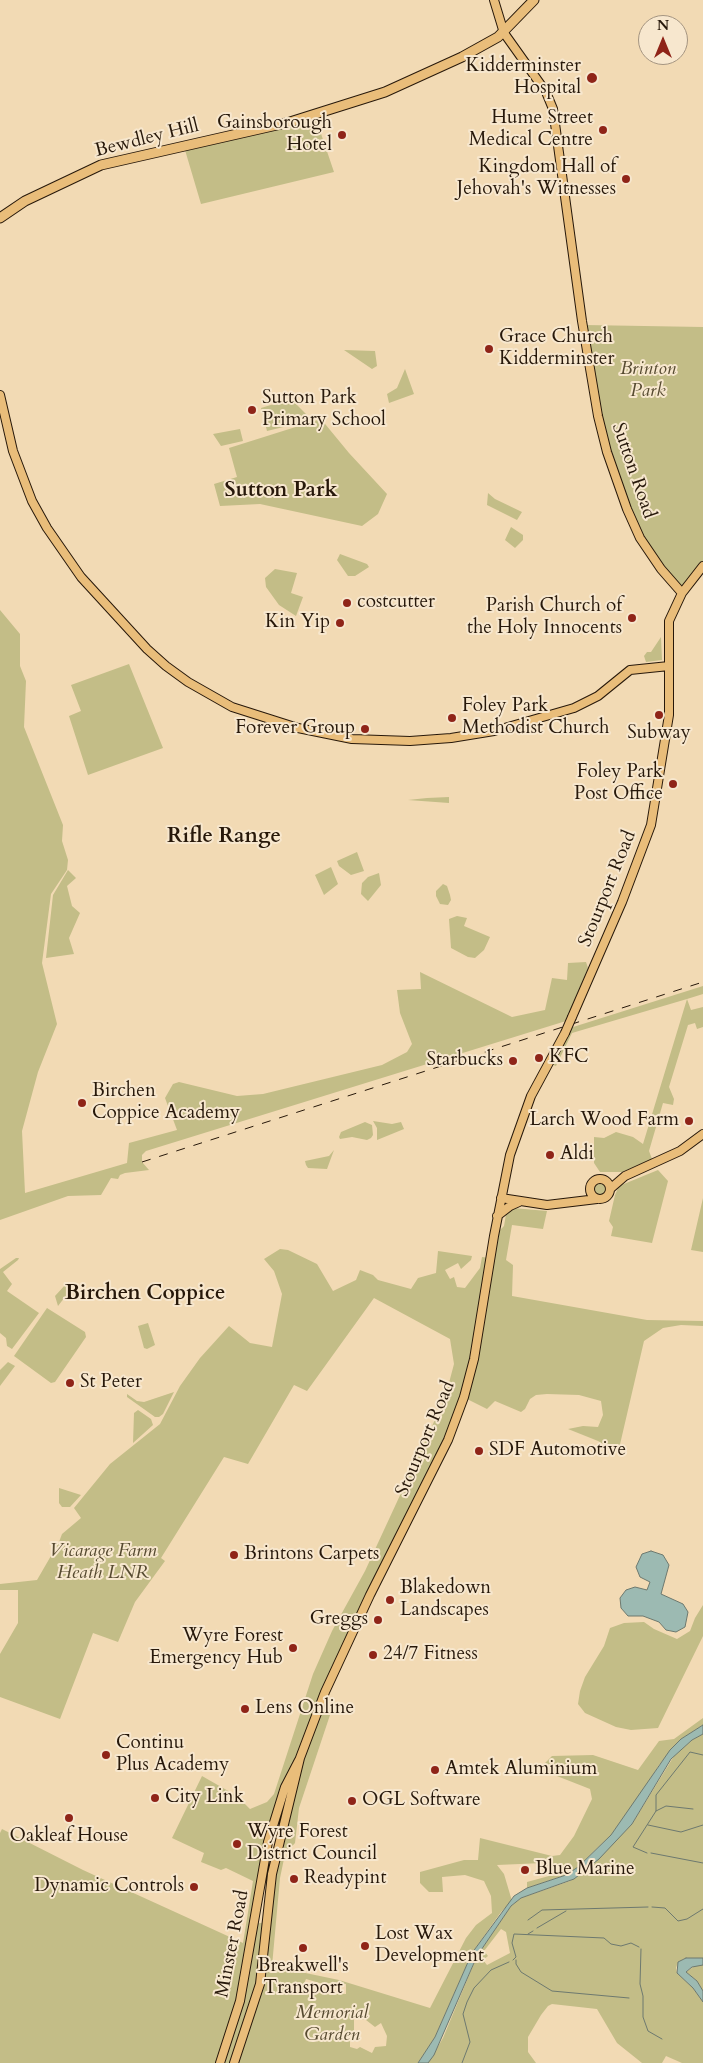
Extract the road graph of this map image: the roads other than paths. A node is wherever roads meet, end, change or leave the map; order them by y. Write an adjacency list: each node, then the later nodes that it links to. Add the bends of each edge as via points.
1 (494, 0): 3 (main road, Sutton Road)
2 (534, 0): 3 (highway, Bewdley Hill)
3 (504, 33): 4 (highway, Bewdley Hill, via 462,58 365,100 290,122 101,165 25,201); 7 (main road, Sutton Road, via 546,92 553,109 582,321 607,452 637,533)
4 (0, 218)
5 (0, 395): 8 (main road, via 13,451 32,501 82,576 153,655 188,682 232,707 298,728 352,739 410,741 451,738 494,731 574,708 598,696 630,670)
6 (703, 566): 7 (main road, Stourport Road)
7 (682, 593): 8 (main road, Stourport Road, via 669,620)
8 (668, 666): 14 (main road, Stourport Road, bridge, via 668,728 651,825 622,902 565,1033 531,1096 510,1155)
9 (703, 1134): 10 (main road, via 680,1151)
10 (625, 1176): 11 (main road); 13 (main road)
11 (605, 1179): 12 (main road, via 595,1179); 13 (main road)
12 (590, 1189): 15 (main road); 16 (main road)
13 (610, 1189): 15 (main road, via 606,1197)
14 (500, 1198): 17 (main road); 18 (main road, Stourport Road)
15 (597, 1199): 16 (main road)
16 (573, 1200): 17 (main road, via 547,1205)
17 (521, 1202): 18 (main road)
18 (497, 1216): 19 (main road, Stourport Road, via 474,1359 464,1398 448,1440 370,1595)
19 (300, 1758): 20 (main road, Stourport Road, via 285,1787); 21 (main road, Stourport Road)
20 (272, 1829): 22 (main road, Minster Road, via 240,2001)
21 (281, 1832): 23 (main road, Minster Road, via 269,1892 261,1978)
22 (220, 2063)
23 (234, 2063)

